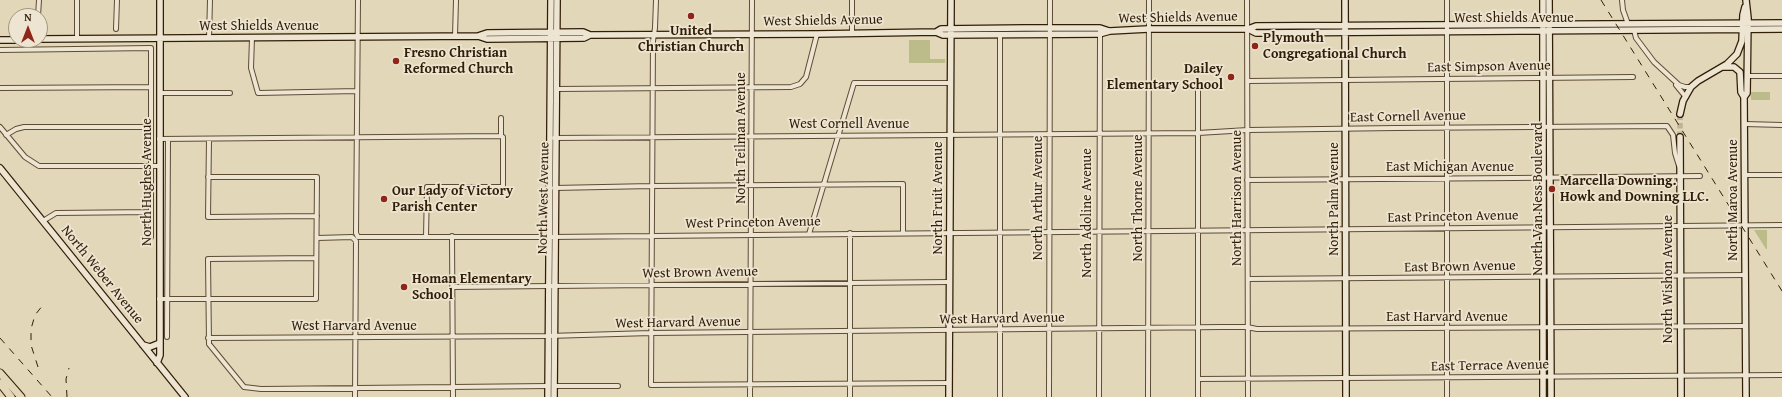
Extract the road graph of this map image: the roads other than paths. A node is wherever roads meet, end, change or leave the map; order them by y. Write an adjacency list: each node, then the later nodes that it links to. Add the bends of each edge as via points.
1 (77, 0): 50 (street)
2 (117, 0): 30 (street)
3 (160, 0): 51 (main road, North Hughes Avenue)
4 (210, 0): 47 (street)
5 (358, 0): 46 (street)
6 (456, 0): 45 (street)
7 (551, 0): 42 (main road, North West Avenue)
8 (558, 0): 43 (main road, North West Avenue)
9 (656, 0): 39 (street)
10 (752, 0): 40 (street, North Teilman Avenue)
11 (852, 0): 38 (street)
12 (951, 0): 37 (main road, North Fruit Avenue)
13 (1050, 0): 35 (street, North Arthur Avenue)
14 (1149, 0): 31 (street, North Thorne Avenue)
15 (1247, 0): 32 (street, North Harrison Avenue)
16 (1345, 0): 33 (main road, North Palm Avenue)
17 (1447, 0): 28 (street)
18 (1543, 0): 25 (main road, North Van Ness Boulevard)
19 (1550, 0): 26 (main road, North Van Ness Boulevard)
20 (1622, 0): 23 (street)
21 (1746, 2): 24 (main road, North Maroa Avenue)
22 (1782, 22): 24 (main road, West Shields Avenue)
23 (1628, 24): 24 (main road, West Shields Avenue); 26 (main road, West Shields Avenue)
24 (1745, 26): 29 (main road, West Shields Avenue); 34 (main road, West Shields Avenue); 53 (main road, via 1739,51); 55 (main road, North Maroa Avenue)
25 (1543, 27): 26 (main road, West Shields Avenue); 28 (main road, West Shields Avenue); 57 (main road, North Van Ness Boulevard)
26 (1550, 27): 34 (main road, West Shields Avenue); 58 (main road, North Van Ness Boulevard)
27 (1025, 28): 35 (main road, West Shields Avenue); 37 (main road, West Shields Avenue); 44 (main road, via 1003,32)
28 (1447, 28): 33 (main road, West Shields Avenue); 59 (street)
29 (1782, 28)
30 (116, 29)
31 (1148, 29): 32 (main road, West Shields Avenue); 36 (main road, West Shields Avenue); 87 (street, North Thorne Avenue)
32 (1248, 29): 33 (main road, West Shields Avenue, via 1256,33); 61 (street, North Harrison Avenue)
33 (1345, 29): 62 (main road, North Palm Avenue)
34 (1634, 30): 60 (street, via 1646,53)
35 (1049, 31): 36 (main road, West Shields Avenue); 44 (main road, West Shields Avenue); 91 (street, North Arthur Avenue)
36 (1100, 31): 92 (street, North Adoline Avenue)
37 (951, 32): 38 (main road, West Shields Avenue, via 941,29 936,32); 44 (main road, West Shields Avenue); 63 (main road, North Fruit Avenue)
38 (852, 33): 41 (main road, West Shields Avenue)
39 (654, 34): 40 (main road, West Shields Avenue); 43 (main road, West Shields Avenue, via 590,35 584,38); 69 (street)
40 (752, 34): 41 (main road, West Shields Avenue); 66 (street, North Teilman Avenue)
41 (818, 34): 66 (street, via 806,77 800,84 792,87)
42 (551, 35): 43 (main road, West Shields Avenue); 45 (main road, West Shields Avenue, via 487,33 478,36); 100 (main road, North West Avenue)
43 (558, 35): 70 (main road, North West Avenue)
44 (1000, 35): 90 (street)
45 (455, 36): 46 (main road, West Shields Avenue)
46 (357, 37): 48 (main road, West Shields Avenue); 71 (street)
47 (209, 38): 48 (main road, West Shields Avenue); 51 (main road, West Shields Avenue)
48 (252, 38): 71 (street, via 251,68 258,93)
49 (48, 39): 50 (main road, West Shields Avenue)
50 (76, 39): 51 (main road, West Shields Avenue)
51 (159, 39): 72 (main road, North Hughes Avenue)
52 (0, 50): 65 (street, North Hughes Avenue, via 151,48)
53 (1724, 67): 67 (main road); 75 (main road, via 1734,67 1740,72 1741,92)
54 (1633, 76): 58 (street, East Simpson Avenue)
55 (1748, 76): 56 (street); 75 (main road, North Maroa Avenue, via 1747,92)
56 (1782, 76)
57 (1543, 77): 58 (street, East Simpson Avenue); 59 (street, East Simpson Avenue); 82 (main road, North Van Ness Boulevard)
58 (1550, 77): 83 (main road, North Van Ness Boulevard)
59 (1446, 79): 62 (street, East Simpson Avenue); 84 (street)
60 (1672, 80): 67 (street, via 1682,86); 74 (street)
61 (1248, 81): 62 (street, East Simpson Avenue); 86 (street, North Harrison Avenue)
62 (1346, 81): 85 (main road, North Palm Avenue)
63 (950, 83): 89 (main road, North Fruit Avenue); 94 (street, via 854,82)
64 (1198, 86): 88 (street)
65 (151, 87): 68 (street); 80 (street, North Hughes Avenue)
66 (752, 87): 69 (street); 96 (street, North Teilman Avenue)
67 (1691, 87): 74 (main road)
68 (0, 88)
69 (653, 88): 70 (street); 97 (street)
70 (556, 89): 100 (main road, North West Avenue)
71 (357, 91): 99 (street)
72 (160, 93): 73 (street); 101 (main road, North Hughes Avenue)
73 (230, 93)
74 (1685, 96): 76 (main road)
75 (1744, 97): 78 (main road, North Maroa Avenue)
76 (1680, 114)
77 (501, 118): 95 (street)
78 (1745, 124): 79 (street); 108 (main road, North Maroa Avenue)
79 (1782, 125)
80 (151, 126): 93 (street, via 24,127); 104 (street, North Hughes Avenue)
81 (0, 127): 93 (street)
82 (1543, 127): 83 (street, East Cornell Avenue); 84 (street, East Cornell Avenue); 115 (main road, North Van Ness Boulevard)
83 (1549, 127): 107 (street, East Cornell Avenue, via 1667,126 1673,135); 112 (main road, North Van Ness Boulevard)
84 (1447, 128): 85 (street, East Cornell Avenue); 114 (street)
85 (1346, 129): 86 (street, East Cornell Avenue); 113 (main road, North Palm Avenue)
86 (1248, 130): 88 (street, East Cornell Avenue); 116 (street, North Harrison Avenue)
87 (1149, 133): 88 (street, East Cornell Avenue); 92 (street, West Cornell Avenue); 131 (street, North Thorne Avenue)
88 (1198, 133): 132 (street)
89 (950, 134): 90 (street, West Cornell Avenue); 94 (street, West Cornell Avenue); 136 (main road, North Fruit Avenue)
90 (1000, 134): 91 (street, West Cornell Avenue); 137 (street)
91 (1050, 134): 92 (street, West Cornell Avenue); 134 (street, North Arthur Avenue)
92 (1098, 134): 135 (street, North Adoline Avenue)
93 (6, 135): 104 (street, via 33,164)
94 (839, 135): 96 (street, West Cornell Avenue); 118 (street)
95 (501, 136): 99 (street); 145 (street, via 503,187 427,187)
96 (752, 136): 97 (street, West Cornell Avenue); 117 (street, North Teilman Avenue)
97 (653, 137): 100 (street, West Cornell Avenue); 119 (street)
98 (1680, 137): 107 (main road, North Wishon Avenue)
99 (356, 138): 103 (street); 148 (street)
100 (553, 138): 120 (main road, North West Avenue)
101 (159, 139): 102 (street); 105 (main road, North Hughes Avenue)
102 (168, 139): 103 (street); 164 (street)
103 (209, 139): 111 (street)
104 (151, 166): 105 (street); 121 (street, North Hughes Avenue)
105 (160, 166): 163 (main road, North Hughes Avenue)
106 (0, 168): 123 (main road, North Weber Avenue)
107 (1680, 173): 110 (street, East Michigan Avenue); 112 (street, East Michigan Avenue); 126 (main road, North Wishon Avenue)
108 (1745, 175): 109 (street); 124 (main road, North Maroa Avenue)
109 (1782, 175)
110 (1700, 176)
111 (208, 177): 122 (street, via 317,177); 122 (street, via 208,217)
112 (1549, 177): 115 (street, East Michigan Avenue); 128 (main road, North Van Ness Boulevard)
113 (1346, 178): 114 (street, East Michigan Avenue); 116 (street, East Michigan Avenue); 130 (main road, North Palm Avenue)
114 (1446, 178): 115 (street, East Michigan Avenue); 129 (street)
115 (1543, 178): 127 (main road, North Van Ness Boulevard)
116 (1247, 180): 133 (street, North Harrison Avenue)
117 (751, 185): 118 (street); 119 (street); 140 (street, North Teilman Avenue)
118 (825, 185): 139 (street, via 903,184); 141 (street)
119 (652, 186): 120 (street); 142 (street)
120 (553, 188): 146 (main road, North West Avenue)
121 (151, 212): 123 (street, via 56,212); 144 (street, North Hughes Avenue)
122 (317, 216): 147 (street)
123 (43, 220): 188 (main road, North Weber Avenue)
124 (1745, 225): 125 (street, East Princeton Avenue); 126 (street, East Princeton Avenue); 151 (main road, North Maroa Avenue)
125 (1782, 225)
126 (1680, 226): 128 (street, East Princeton Avenue); 150 (main road, North Wishon Avenue)
127 (1543, 227): 128 (street, East Princeton Avenue); 129 (street, East Princeton Avenue); 152 (main road, North Van Ness Boulevard)
128 (1550, 227): 153 (main road, North Van Ness Boulevard)
129 (1446, 228): 130 (street, East Princeton Avenue); 154 (street)
130 (1347, 229): 133 (street, East Princeton Avenue); 156 (main road, North Palm Avenue)
131 (1149, 230): 132 (street, East Princeton Avenue); 135 (street, West Princeton Avenue); 172 (street, North Thorne Avenue)
132 (1197, 230): 133 (street, East Princeton Avenue); 168 (street)
133 (1248, 230): 155 (street, North Harrison Avenue)
134 (1049, 231): 135 (street, West Princeton Avenue); 137 (street, West Princeton Avenue); 175 (street, North Arthur Avenue)
135 (1098, 231): 176 (street, North Adoline Avenue)
136 (949, 232): 137 (street, West Princeton Avenue); 139 (street, West Princeton Avenue); 157 (main road, North Fruit Avenue)
137 (1000, 232): 177 (street)
138 (850, 233): 139 (street, West Princeton Avenue); 141 (street, West Princeton Avenue); 159 (street)
139 (903, 233)
140 (751, 234): 141 (street, West Princeton Avenue); 142 (street, West Princeton Avenue); 158 (street, North Teilman Avenue)
141 (809, 234)
142 (652, 235): 146 (street, West Princeton Avenue); 160 (street)
143 (452, 236): 145 (street, West Princeton Avenue); 146 (street, West Princeton Avenue); 162 (street)
144 (151, 237)
145 (426, 237): 148 (street, West Princeton Avenue)
146 (553, 237): 161 (main road, North West Avenue)
147 (317, 238): 148 (street, West Princeton Avenue); 149 (street)
148 (356, 238): 186 (street)
149 (316, 258): 165 (street, via 208,259); 165 (street, via 316,299)
150 (1681, 275): 151 (street, East Brown Avenue); 153 (street, East Brown Avenue); 166 (main road, North Wishon Avenue)
151 (1746, 275): 167 (main road, North Maroa Avenue)
152 (1542, 277): 153 (street, East Brown Avenue); 154 (street, East Brown Avenue); 170 (main road, North Van Ness Boulevard)
153 (1550, 277): 171 (main road, North Van Ness Boulevard)
154 (1447, 278): 156 (street, East Brown Avenue); 174 (street)
155 (1248, 279): 156 (street, East Brown Avenue); 169 (street, North Harrison Avenue)
156 (1347, 279): 173 (main road, North Palm Avenue)
157 (949, 282): 159 (street, West Brown Avenue); 178 (main road, North Fruit Avenue)
158 (751, 283): 159 (street, West Brown Avenue); 160 (street, West Brown Avenue); 179 (street, North Teilman Avenue)
159 (850, 283): 180 (street)
160 (651, 284): 161 (street, West Brown Avenue); 181 (street)
161 (552, 286): 162 (street, West Brown Avenue); 182 (main road, North West Avenue)
162 (452, 287): 184 (street)
163 (159, 299): 164 (street); 187 (main road, North Hughes Avenue)
164 (167, 299): 165 (street); 183 (street)
165 (208, 299): 185 (street)
166 (1680, 326): 167 (street, East Harvard Avenue); 171 (street, East Harvard Avenue); 191 (main road, North Wishon Avenue)
167 (1746, 326): 192 (main road, North Maroa Avenue)
168 (1198, 327): 169 (street, East Harvard Avenue); 172 (street, East Harvard Avenue); 198 (street)
169 (1247, 327): 173 (street, East Harvard Avenue); 199 (street, North Harrison Avenue)
170 (1543, 327): 171 (street, East Harvard Avenue); 174 (street, East Harvard Avenue); 195 (main road, North Van Ness Boulevard)
171 (1551, 327): 194 (main road, North Van Ness Boulevard)
172 (1148, 328): 176 (street, West Harvard Avenue); 221 (street, North Thorne Avenue)
173 (1346, 328): 174 (street, East Harvard Avenue); 196 (main road, North Palm Avenue)
174 (1446, 328): 197 (street)
175 (1049, 329): 176 (street, West Harvard Avenue); 177 (street, West Harvard Avenue); 219 (street, North Arthur Avenue)
176 (1098, 329): 220 (street, North Adoline Avenue)
177 (1000, 330): 178 (street, West Harvard Avenue); 218 (street)
178 (949, 331): 180 (street, West Harvard Avenue); 201 (main road, North Fruit Avenue)
179 (750, 332): 180 (street, West Harvard Avenue); 181 (street, West Harvard Avenue); 203 (street, North Teilman Avenue)
180 (850, 332): 202 (street)
181 (651, 333): 182 (street, West Harvard Avenue); 203 (street, via 651,385)
182 (551, 336): 184 (street, West Harvard Avenue); 205 (main road, North West Avenue)
183 (167, 337)
184 (453, 337): 186 (street, West Harvard Avenue); 204 (street)
185 (208, 338): 186 (street, West Harvard Avenue); 207 (street, via 211,348 244,387)
186 (355, 338): 207 (street)
187 (160, 343): 188 (main road, via 150,347); 189 (main road, North Hughes Avenue)
188 (143, 345): 189 (main road, North Weber Avenue)
189 (157, 363): 210 (main road, North Weber Avenue)
190 (0, 373): 209 (highway)
191 (1681, 375): 192 (street, East Terrace Avenue); 194 (street, East Terrace Avenue); 228 (main road, North Wishon Avenue)
192 (1746, 375): 193 (street, East Terrace Avenue); 229 (main road, North Maroa Avenue)
193 (1782, 375)
194 (1552, 376): 195 (street, East Terrace Avenue); 227 (main road, North Van Ness Boulevard)
195 (1543, 377): 197 (street, East Terrace Avenue); 226 (main road, North Van Ness Boulevard)
196 (1346, 378): 197 (street, East Terrace Avenue); 199 (street, East Terrace Avenue); 224 (main road, North Palm Avenue)
197 (1446, 378): 225 (street)
198 (1198, 379): 199 (street, East Terrace Avenue); 222 (street)
199 (1248, 379): 223 (street, North Harrison Avenue)
200 (0, 383): 208 (highway)
201 (949, 383): 202 (street); 217 (main road, North Fruit Avenue)
202 (850, 384): 203 (street); 216 (street)
203 (750, 385): 215 (street, North Teilman Avenue)
204 (453, 386): 205 (street); 207 (street); 212 (street)
205 (551, 386): 206 (street); 213 (main road, North West Avenue); 214 (main road, North West Avenue)
206 (618, 386)
207 (355, 387): 211 (street)
208 (11, 397)
209 (21, 397)
210 (185, 397)
211 (355, 397)
212 (453, 397)
213 (548, 397)
214 (554, 397)
215 (750, 397)
216 (850, 397)
217 (949, 397)
218 (1000, 397)
219 (1049, 397)
220 (1099, 397)
221 (1148, 397)
222 (1198, 397)
223 (1248, 397)
224 (1346, 397)
225 (1447, 397)
226 (1543, 397)
227 (1551, 397)
228 (1681, 397)
229 (1746, 397)

